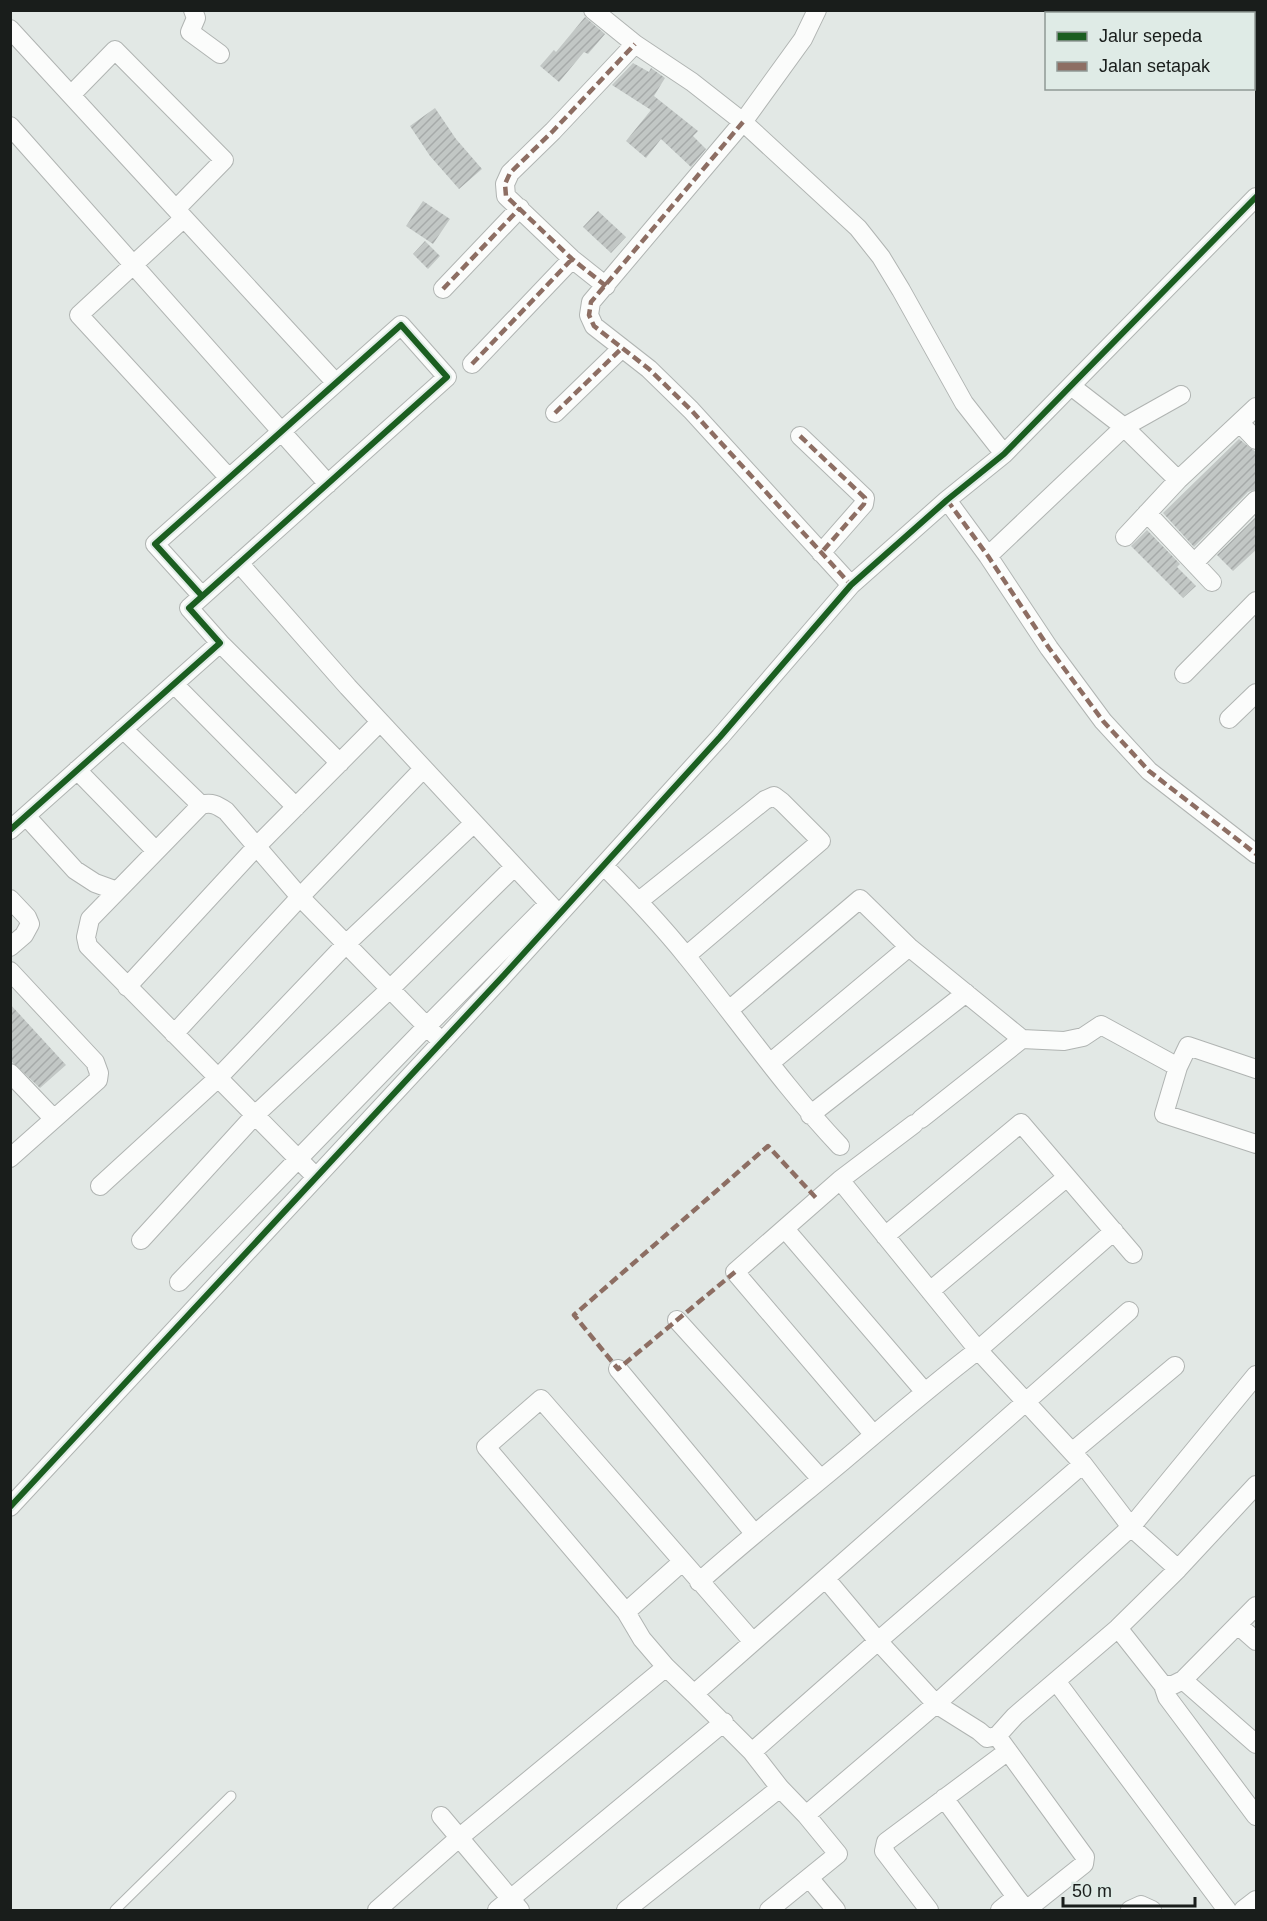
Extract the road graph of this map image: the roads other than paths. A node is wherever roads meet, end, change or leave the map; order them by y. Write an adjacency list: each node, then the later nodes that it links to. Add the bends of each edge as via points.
1 (193, 10): 6 (street, via 195,18 190,32)
2 (593, 10): 5 (street)
3 (817, 10): 8 (street, via 803,39)
4 (10, 29): 7 (street)
5 (635, 44): 8 (street); 11 (street, via 510,173 505,184 507,196)
6 (220, 54)
7 (71, 95): 12 (street); 12 (street, via 116,50 224,160)
8 (743, 122): 15 (street); 29 (street, via 858,228 881,257 964,403)
9 (10, 126): 14 (street)
10 (1257, 197): 20 (street)
11 (520, 208): 13 (street); 16 (street)
12 (180, 213): 14 (street); 19 (street)
13 (572, 259): 15 (street); 18 (street)
14 (133, 264): 26 (street); 30 (street, via 79,315)
15 (606, 286): 17 (street, via 591,303 589,315 594,326)
16 (443, 289)
17 (622, 348): 23 (street); 37 (street, via 650,369 691,410)
18 (472, 364)
19 (336, 383): 26 (street); 32 (street, via 401,325 447,377)
20 (1071, 386): 25 (street); 29 (street)
21 (1181, 395): 25 (street)
22 (1257, 406): 24 (street)
23 (555, 413)
24 (1240, 423): 28 (street); 31 (street)
25 (1124, 427): 31 (street); 38 (street)
26 (282, 431): 30 (street); 32 (street)
27 (800, 436): 37 (street, via 865,498)
28 (1257, 440)
29 (1004, 454): 33 (street)
30 (230, 478): 43 (street, via 156,544)
31 (1178, 480): 35 (street)
32 (328, 484): 39 (street)
33 (947, 500): 38 (street); 42 (street)
34 (1257, 500): 40 (street)
35 (1147, 513): 36 (street); 40 (street)
36 (1125, 537)
37 (821, 553): 42 (street)
38 (988, 556): 62 (street, via 1103,721 1149,771)
39 (239, 563): 43 (street); 50 (street)
40 (1194, 563): 41 (street)
41 (1212, 582)
42 (851, 585): 63 (street)
43 (202, 596): 45 (street, via 189,608)
44 (1257, 601): 46 (street)
45 (220, 643): 47 (street); 52 (street)
46 (1184, 674)
47 (174, 684): 51 (street); 56 (street)
48 (1257, 693): 49 (street)
49 (1229, 720)
50 (380, 722): 52 (street); 53 (street)
51 (123, 729): 54 (street); 55 (street)
52 (340, 763): 56 (street)
53 (423, 769): 58 (street); 66 (street)
54 (77, 770): 57 (street); 61 (street)
55 (201, 805): 60 (street, via 218,805); 61 (street)
56 (296, 807): 60 (street)
57 (26, 816): 59 (street); 65 (street, via 75,870)
58 (473, 824): 64 (street); 70 (street)
59 (10, 830)
60 (256, 846): 66 (street); 75 (street)
61 (156, 851): 65 (street)
62 (1257, 854)
63 (604, 866): 68 (street); 69 (street)
64 (513, 867): 69 (street); 76 (street)
65 (117, 891): 75 (street, via 90,919 86,937 88,946)
66 (300, 897): 70 (street); 80 (street)
67 (10, 899): 71 (street, via 30,924)
68 (639, 901): 73 (street); 73 (street, via 774,796 821,841)
69 (554, 909): 79 (street); 82 (street)
70 (346, 944): 76 (street); 87 (street)
71 (10, 947)
72 (909, 947): 77 (street); 78 (street, via 860,900); 83 (street)
73 (686, 956): 78 (street)
74 (10, 971): 90 (street, via 95,1062 99,1073 98,1080)
75 (127, 987): 80 (street)
76 (391, 988): 79 (street); 88 (street)
77 (966, 993): 81 (street); 89 (street)
78 (729, 1010): 83 (street)
79 (427, 1026): 82 (street); 94 (street)
80 (174, 1034): 87 (street)
81 (1022, 1039): 84 (street, via 1064,1041 1083,1037 1101,1025); 97 (street)
82 (442, 1042): 95 (street)
83 (770, 1063): 89 (street)
84 (1178, 1067): 85 (street, via 1188,1046); 91 (street, via 1164,1114)
85 (1257, 1069)
86 (10, 1073): 90 (street)
87 (218, 1078): 88 (street); 98 (street)
88 (254, 1116): 94 (street); 102 (street)
89 (810, 1116): 92 (street)
90 (54, 1119): 93 (street)
91 (1257, 1144)
92 (840, 1146)
93 (10, 1158)
94 (298, 1159): 95 (street); 104 (street)
95 (316, 1177): 118 (street)
96 (1067, 1177): 100 (street); 101 (street, via 1021,1123); 105 (street)
97 (840, 1180): 99 (street); 101 (street)
98 (100, 1186)
99 (785, 1229): 112 (street); 114 (street, via 735,1272)
100 (1114, 1231): 103 (street); 108 (street)
101 (885, 1236): 105 (street)
102 (141, 1240)
103 (1133, 1254)
104 (179, 1282)
105 (930, 1291): 108 (street)
106 (1129, 1311): 113 (street)
107 (677, 1320): 116 (street)
108 (978, 1350): 112 (street); 113 (street)
109 (1175, 1366): 115 (street)
110 (618, 1369): 120 (street)
111 (1257, 1375): 119 (street)
112 (924, 1391): 114 (street)
113 (1026, 1401): 115 (street); 123 (street)
114 (874, 1435): 116 (street)
115 (1077, 1458): 119 (street); 129 (street)
116 (821, 1479): 120 (street)
117 (1257, 1485): 122 (street)
118 (10, 1507)
119 (1131, 1527): 122 (street); 137 (street)
120 (754, 1533): 124 (street)
121 (682, 1562): 124 (street); 126 (street); 126 (street, via 541,1399 486,1447)
122 (1178, 1569): 128 (street)
123 (826, 1579): 129 (street); 131 (street)
124 (699, 1582): 131 (street)
125 (1257, 1606): 127 (street)
126 (626, 1612): 132 (street, via 642,1639)
127 (1239, 1626): 130 (street); 133 (street)
128 (1118, 1628): 134 (street); 135 (street)
129 (878, 1641): 137 (street); 141 (street)
130 (1257, 1641)
131 (753, 1642): 136 (street)
132 (666, 1666): 136 (street); 148 (street)
133 (1183, 1680): 135 (street); 140 (street)
134 (1056, 1681): 139 (street, via 1015,1716); 162 (street)
135 (1163, 1685): 147 (street, via 1167,1697)
136 (694, 1694): 138 (street)
137 (936, 1704): 139 (street); 145 (street)
138 (724, 1722): 141 (street); 152 (street)
139 (1002, 1744): 144 (street); 150 (street, via 1085,1857 1084,1864 1030,1907)
140 (1257, 1744)
141 (752, 1752): 142 (street)
142 (780, 1788): 145 (street); 155 (street)
143 (231, 1796): 153 (lane)
144 (944, 1798): 150 (street); 158 (street, via 886,1842 884,1851)
145 (806, 1815): 149 (street, via 838,1854)
146 (441, 1816): 148 (street)
147 (1257, 1816)
148 (460, 1837): 152 (street); 154 (street)
149 (810, 1879): 156 (street); 157 (street)
150 (1017, 1898): 159 (street)
151 (1257, 1900): 163 (street)
152 (509, 1907)
153 (115, 1911)
154 (377, 1911)
155 (626, 1911)
156 (770, 1911)
157 (837, 1911)
158 (929, 1911)
159 (1000, 1911)
160 (1130, 1911): 161 (street, via 1140,1905)
161 (1152, 1911)
162 (1227, 1911)
163 (1243, 1911)

